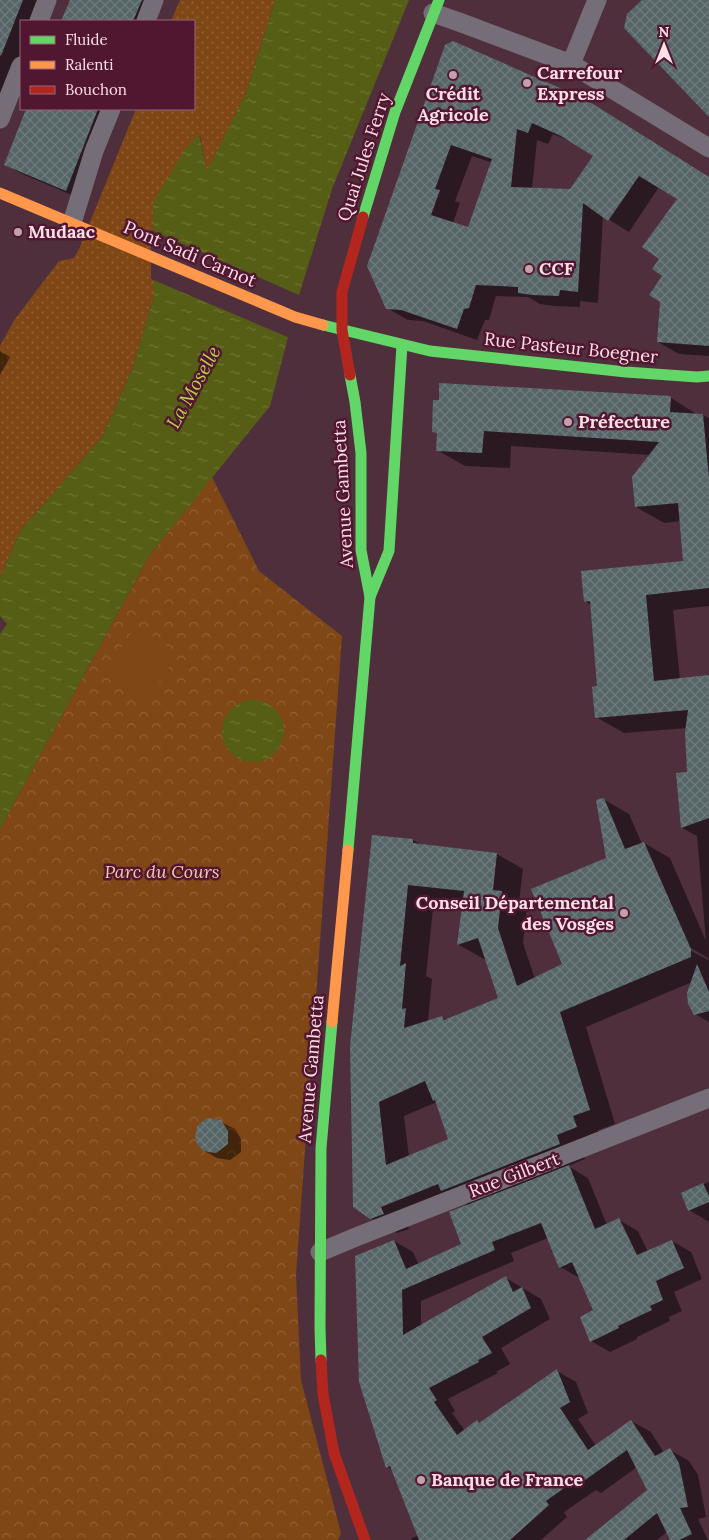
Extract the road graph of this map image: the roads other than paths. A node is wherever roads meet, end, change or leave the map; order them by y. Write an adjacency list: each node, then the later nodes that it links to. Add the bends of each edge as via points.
1 (47, 0): 5 (street)
2 (154, 0): 6 (street)
3 (596, 0): 7 (street)
4 (436, 7): 7 (street, via 460,22); 14 (street, Quai Jules Ferry, via 395,112 354,246 342,292)
5 (39, 20)
6 (146, 20)
7 (571, 64): 11 (street)
8 (20, 69): 10 (street)
9 (111, 110): 13 (street)
10 (0, 120)
11 (709, 148)
12 (0, 193): 13 (street, Pont Sadi Carnot)
13 (72, 223): 14 (street, Pont Sadi Carnot, via 295,317)
14 (342, 330): 15 (street, Rue Pasteur Boegner); 17 (street, Avenue Gambetta, via 361,454 361,550)
15 (402, 345): 16 (street, Rue Pasteur Boegner, via 430,351 626,372); 17 (street, Avenue Gambetta, via 389,551)
16 (709, 376)
17 (370, 596): 19 (street, Avenue Gambetta, via 321,1148)
18 (709, 1098): 19 (street, Rue Gilbert)
19 (320, 1252): 20 (street, Avenue Gambetta, via 323,1394 334,1453)
20 (365, 1540)

